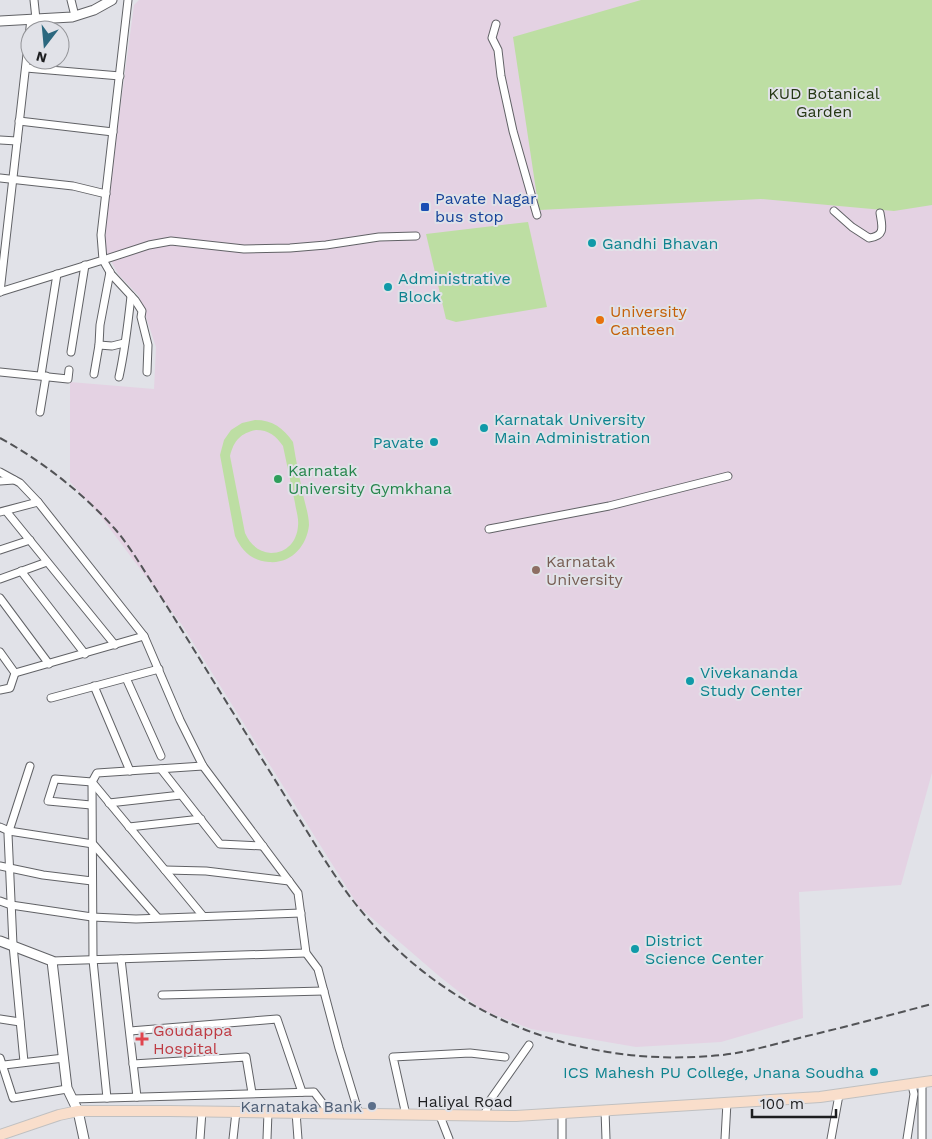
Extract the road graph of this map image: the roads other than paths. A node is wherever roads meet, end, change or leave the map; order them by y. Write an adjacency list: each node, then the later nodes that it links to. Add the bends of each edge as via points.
1 (34, 0): 6 (street)
2 (72, 0): 5 (street)
3 (112, 0): 5 (street)
4 (128, 0): 11 (street)
5 (75, 16): 6 (street)
6 (33, 19): 7 (street)
7 (0, 21)
8 (496, 24): 21 (street, via 492,38 498,50 513,131)
9 (26, 70): 12 (street)
10 (50, 70): 11 (street)
11 (120, 76): 13 (street)
12 (19, 121): 13 (street); 15 (street)
13 (114, 132): 18 (street)
14 (0, 140): 15 (street)
15 (17, 141): 17 (street)
16 (0, 178): 17 (street)
17 (13, 179): 18 (street, via 73,186); 27 (street)
18 (106, 194): 23 (street, via 101,235)
19 (834, 211): 20 (street, via 869,238 881,233)
20 (880, 213)
21 (538, 215)
22 (416, 236): 23 (street, via 244,249 171,241)
23 (103, 260): 24 (street); 25 (street)
24 (85, 265): 26 (street); 31 (street)
25 (110, 272): 28 (street); 30 (street)
26 (57, 274): 27 (street); 36 (street)
27 (0, 292)
28 (131, 296): 29 (street); 34 (street, via 142,311 148,345)
29 (124, 343): 30 (street); 37 (street)
30 (99, 345): 35 (street)
31 (71, 352)
32 (69, 370): 36 (street, via 68,378)
33 (0, 372): 36 (street)
34 (147, 372)
35 (94, 374)
36 (44, 376): 38 (street)
37 (119, 377)
38 (40, 412)
39 (0, 472): 41 (street)
40 (728, 476): 45 (street, via 609,506)
41 (15, 480): 42 (street); 43 (street)
42 (0, 481)
43 (38, 502): 44 (street); 52 (street)
44 (3, 512): 46 (street)
45 (489, 529)
46 (30, 540): 47 (street); 48 (street)
47 (0, 550)
48 (47, 562): 49 (street); 53 (street)
49 (22, 571): 50 (street); 55 (street)
50 (0, 579)
51 (0, 598): 56 (street)
52 (144, 636): 53 (street); 57 (street)
53 (115, 645): 55 (street)
54 (0, 652): 58 (street)
55 (85, 654): 56 (street)
56 (49, 664): 58 (street)
57 (159, 669): 59 (street); 65 (street)
58 (15, 672): 61 (street, via 10,688)
59 (126, 678): 60 (street); 63 (street)
60 (94, 686): 62 (street); 67 (street)
61 (0, 690)
62 (50, 698)
63 (161, 756)
64 (30, 766): 75 (street)
65 (203, 766): 66 (street); 77 (street)
66 (161, 769): 67 (street); 69 (street)
67 (130, 771): 68 (street, via 97,774)
68 (92, 782): 70 (street); 71 (street); 71 (street, via 55,779 48,801)
69 (181, 795): 70 (street); 72 (street)
70 (109, 803): 74 (street)
71 (91, 805): 76 (street)
72 (201, 819): 74 (street); 77 (street, via 220,844)
73 (0, 827): 75 (street)
74 (129, 827): 80 (street)
75 (9, 830): 76 (street); 79 (street)
76 (93, 844): 82 (street); 88 (street)
77 (262, 846): 81 (street)
78 (0, 866): 79 (street)
79 (10, 869): 82 (street); 84 (street)
80 (165, 870): 81 (street); 86 (street)
81 (289, 880): 85 (street, via 298,894)
82 (92, 881): 87 (street)
83 (0, 901): 84 (street)
84 (11, 905): 87 (street); 90 (street)
85 (301, 913): 86 (street); 91 (street)
86 (203, 916): 88 (street)
87 (92, 917): 88 (street); 92 (street)
88 (157, 918)
89 (0, 941): 90 (street)
90 (13, 945): 94 (street); 98 (street)
91 (306, 953): 93 (street); 95 (street, via 318,969)
92 (92, 960): 93 (street); 94 (street); 113 (street)
93 (121, 960): 99 (street)
94 (52, 961): 103 (street)
95 (324, 991): 96 (street); 124 (street)
96 (162, 995)
97 (0, 1020): 98 (street)
98 (20, 1022): 104 (street)
99 (130, 1031): 105 (street); 109 (street, via 277,1019)
100 (529, 1045): 127 (street, via 491,1099)
101 (505, 1057): 125 (street, via 470,1053 393,1057)
102 (0, 1058): 106 (street)
103 (64, 1058): 104 (street); 108 (street)
104 (24, 1062): 106 (street)
105 (133, 1064): 110 (street, via 246,1057); 112 (street)
106 (4, 1065): 108 (street, via 13,1098)
107 (922, 1083): 111 (main road, Haliyal Road); 139 (street, via 914,1094); 140 (street)
108 (67, 1089): 114 (street)
109 (302, 1092): 110 (street); 122 (street, via 314,1092)
110 (252, 1094): 112 (street)
111 (839, 1095): 115 (main road, Haliyal Road); 138 (street)
112 (137, 1097): 113 (street)
113 (107, 1098): 114 (street)
114 (72, 1099): 118 (street)
115 (727, 1102): 116 (main road, Haliyal Road); 137 (street)
116 (605, 1110): 123 (main road, Haliyal Road); 136 (street)
117 (202, 1111): 118 (main road, Haliyal Road); 119 (main road, Haliyal Road); 130 (street)
118 (78, 1112): 128 (main road, Haliyal Road); 129 (street)
119 (236, 1112): 120 (main road, Haliyal Road); 131 (street)
120 (268, 1112): 121 (main road, Haliyal Road); 132 (street)
121 (296, 1112): 122 (main road, Haliyal Road); 133 (street)
122 (330, 1113): 124 (main road, Haliyal Road)
123 (562, 1113): 127 (main road, Haliyal Road); 135 (street)
124 (359, 1114): 125 (main road, Haliyal Road)
125 (406, 1115): 126 (main road, Haliyal Road)
126 (440, 1116): 127 (main road, Haliyal Road); 134 (street)
127 (484, 1116)
128 (0, 1135)
129 (84, 1139)
130 (200, 1139)
131 (233, 1139)
132 (268, 1139)
133 (298, 1139)
134 (448, 1139)
135 (562, 1139)
136 (606, 1139)
137 (725, 1139)
138 (831, 1139)
139 (907, 1139)
140 (922, 1139)

